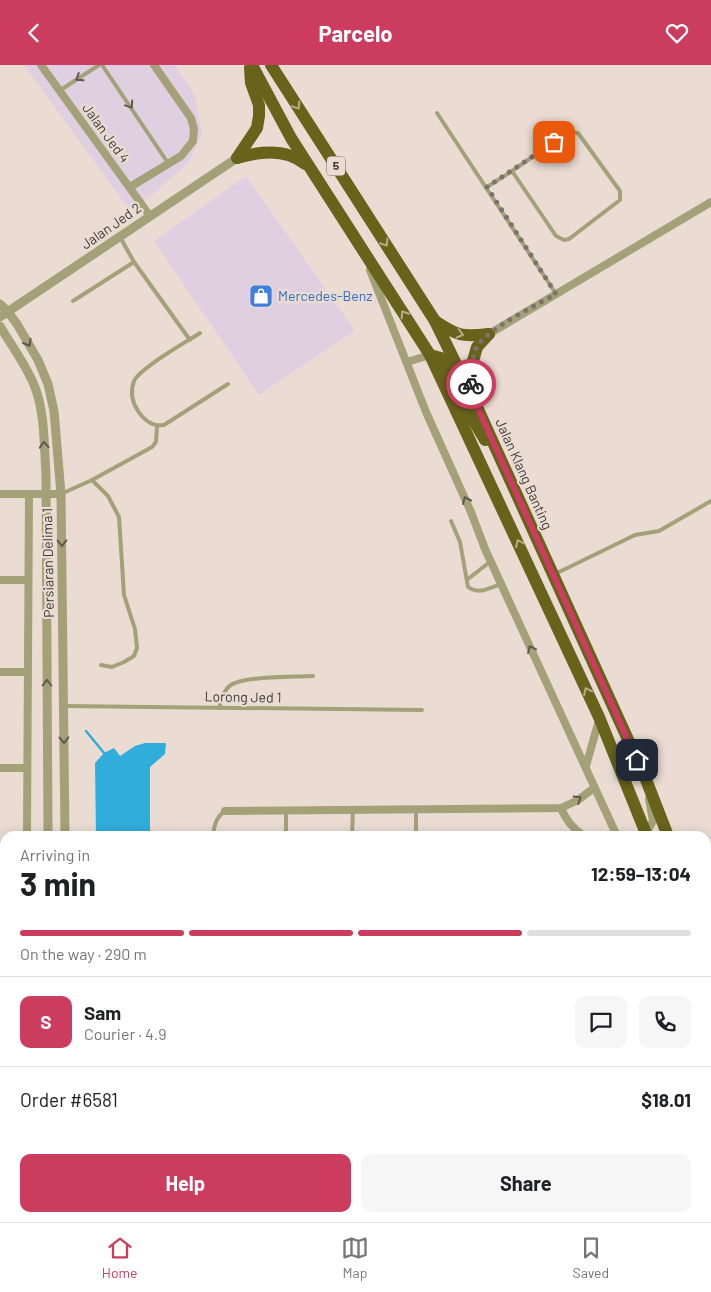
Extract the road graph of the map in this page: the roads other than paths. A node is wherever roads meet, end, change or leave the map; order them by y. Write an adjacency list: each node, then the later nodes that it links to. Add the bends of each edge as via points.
1 (41, 65): 6 (street, Jalan Jed 4)
2 (101, 65): 6 (lane, one-way to 6); 9 (lane, one-way to 9)
3 (154, 65): 9 (street, via 191,118 194,129 193,141 187,150)
4 (250, 65): 8 (highway, via 260,116 257,128); 10 (highway, 5)
5 (271, 65): 24 (highway, Jalan Klang Banting / 5, one-way to 24)
6 (59, 91): 12 (street, Jalan Jed 4)
7 (437, 113): 13 (lane)
8 (237, 157): 10 (highway, via 272,152 295,157); 15 (street, Jalan Jed 2)
9 (169, 164): 12 (street)
10 (307, 166): 17 (highway, 5)
11 (512, 171): 11 (lane, via 568,132 575,132 620,191 620,200 569,239 560,239); 13 (lane)
12 (130, 187): 15 (street, Jalan Jed 4)
13 (487, 187): 19 (lane)
14 (711, 202): 19 (street)
15 (150, 216): 16 (street, Jalan Jed 2)
16 (120, 237): 18 (lane); 22 (street, Jalan Jed 2)
17 (362, 249): 29 (highway, 5, one-way to 17); 30 (street)
18 (134, 262): 20 (lane); 28 (lane)
19 (556, 294): 27 (street)
20 (73, 301)
21 (0, 304): 22 (street, Persiaran Delima 1)
22 (8, 312): 23 (street, Jalan Jed 2); 38 (street, Persiaran Delima 1, one-way to 38, via 48,384 54,411)
23 (0, 317)
24 (435, 321): 27 (highway, one-way to 27, via 455,334); 32 (highway, Jalan Klang Banting / 5)
25 (0, 326): 37 (street, Persiaran Delima 1, one-way to 25, via 41,415 36,390)
26 (200, 333): 28 (lane)
27 (489, 334): 32 (highway, via 477,347)
28 (190, 340): 33 (lane, via 142,371 134,381 132,402 141,415)
29 (430, 355): 30 (street); 39 (highway, via 441,357 447,364 473,420); 55 (highway, 5, one-way to 29)
30 (407, 362): 42 (street, one-way to 30)
31 (228, 384): 33 (lane, via 170,423)
32 (471, 393): 39 (highway, Jalan Klang Banting / 5)
33 (157, 426): 34 (lane, via 156,442 152,447)
34 (92, 480): 38 (lane); 48 (lane, via 108,496 119,517 124,595 135,629 137,648 134,656 124,662 112,667)
35 (0, 494): 36 (street)
36 (29, 494): 37 (street); 46 (street)
37 (46, 494): 38 (street); 67 (street, Persiaran Delima 1, one-way to 37)
38 (61, 494): 52 (street, Persiaran Delima 1, one-way to 52)
39 (520, 500): 43 (highway, Jalan Klang Banting / 5)
40 (711, 501): 43 (lane, via 659,531 635,535)
41 (451, 521): 44 (lane, via 460,541)
42 (491, 561): 44 (lane); 47 (street)
43 (553, 575): 59 (highway, Jalan Klang Banting / 5)
44 (468, 579): 47 (lane, via 468,587 479,592)
45 (0, 580): 46 (street)
46 (28, 580): 50 (street)
47 (501, 584): 56 (street, one-way to 47)
48 (101, 665)
49 (0, 672): 50 (street)
50 (28, 672): 58 (street)
51 (313, 676): 53 (lane, via 234,683 224,692)
52 (64, 707): 53 (lane, Lorong Jed 1); 68 (street, Persiaran Delima 1, one-way to 68)
53 (219, 708): 54 (lane, Lorong Jed 1)
54 (422, 711)
55 (600, 717): 56 (street); 75 (highway, 5)
56 (586, 766): 60 (street)
57 (0, 768): 58 (street)
58 (27, 768): 66 (street)
59 (645, 777): 76 (street, via 653,821); 77 (highway, Jalan Klang Banting / 5)
60 (594, 788): 61 (street, one-way to 60); 74 (street)
61 (560, 808): 63 (street); 73 (street)
62 (353, 809): 63 (street); 64 (street); 71 (lane)
63 (416, 809): 72 (lane)
64 (286, 810): 65 (street); 70 (lane)
65 (225, 811): 69 (lane, via 216,820)
66 (25, 831)
67 (48, 831)
68 (65, 831)
69 (214, 831)
70 (286, 831)
71 (352, 831)
72 (416, 831)
73 (576, 831)
74 (615, 831)
75 (642, 831)
76 (646, 831)
77 (666, 831)

